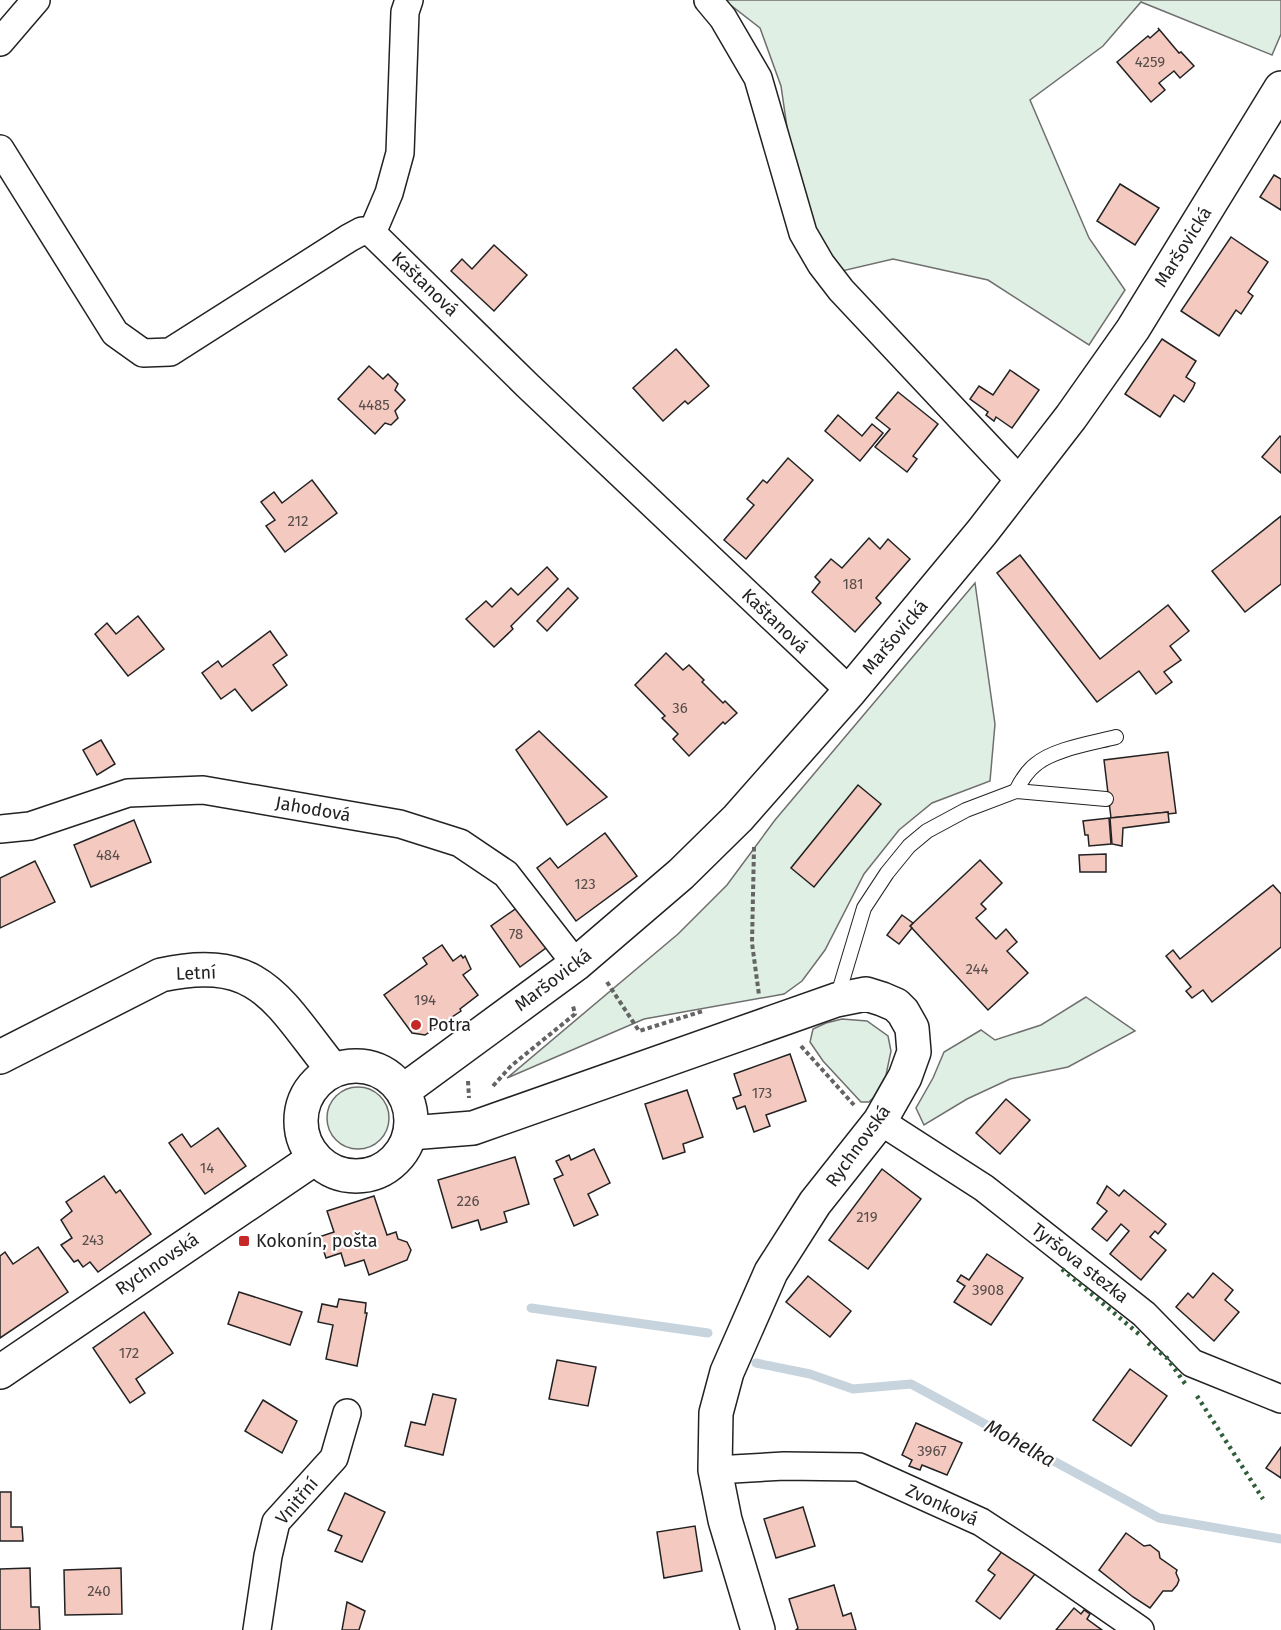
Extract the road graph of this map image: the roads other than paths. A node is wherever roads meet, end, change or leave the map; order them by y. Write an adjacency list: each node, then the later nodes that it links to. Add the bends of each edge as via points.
1 (36, 0): 4 (street)
2 (409, 0): 7 (street, via 405,12 400,153 390,193)
3 (708, 0): 8 (street, via 758,78 803,233 821,264)
4 (0, 42)
5 (1281, 88): 8 (main road, Maršovická, via 1133,329)
6 (0, 149): 7 (street, via 115,333 143,353 170,352 348,238 362,231)
7 (372, 234): 9 (street, Kaštanová)
8 (1021, 482): 9 (main road, Maršovická)
9 (850, 691): 14 (main road, Maršovická, via 738,818 681,874)
10 (1116, 737): 11 (lane, via 1038,762)
11 (1016, 791): 12 (lane); 15 (lane, via 956,815 909,846 864,908)
12 (1106, 799)
13 (3, 832): 14 (street, Jahodová, via 128,793 203,790 400,824 460,843 506,874)
14 (576, 964): 18 (main road, Maršovická)
15 (836, 1000): 19 (main road, Rychnovská, via 866,994 882,999 896,1005 912,1028 914,1052); 20 (main road, Rychnovská, via 771,1011 473,1128)
16 (0, 1057): 17 (main road, Letní, via 161,975 210,970 235,973 258,984 279,1001)
17 (333, 1070): 18 (main road, via 352,1065 372,1068); 21 (main road, via 310,1089 304,1102 302,1132)
18 (403, 1091): 20 (main road, via 411,1111)
19 (880, 1121): 23 (street, Tyršova stezka, via 993,1194 1144,1314 1192,1363); 25 (main road, Rychnovská, via 815,1203 771,1272 727,1372 716,1413)
20 (410, 1133): 21 (main road, via 404,1149 378,1172 344,1175)
21 (315, 1158): 22 (main road, Rychnovská)
22 (0, 1372)
23 (1281, 1399)
24 (347, 1413): 26 (street, Vnitřní, via 333,1458 276,1522)
25 (715, 1470): 27 (main road, Rychnovská, via 725,1520); 28 (street, Zvonková, via 859,1467 981,1522)
26 (257, 1630)
27 (758, 1630)
28 (1140, 1630)

